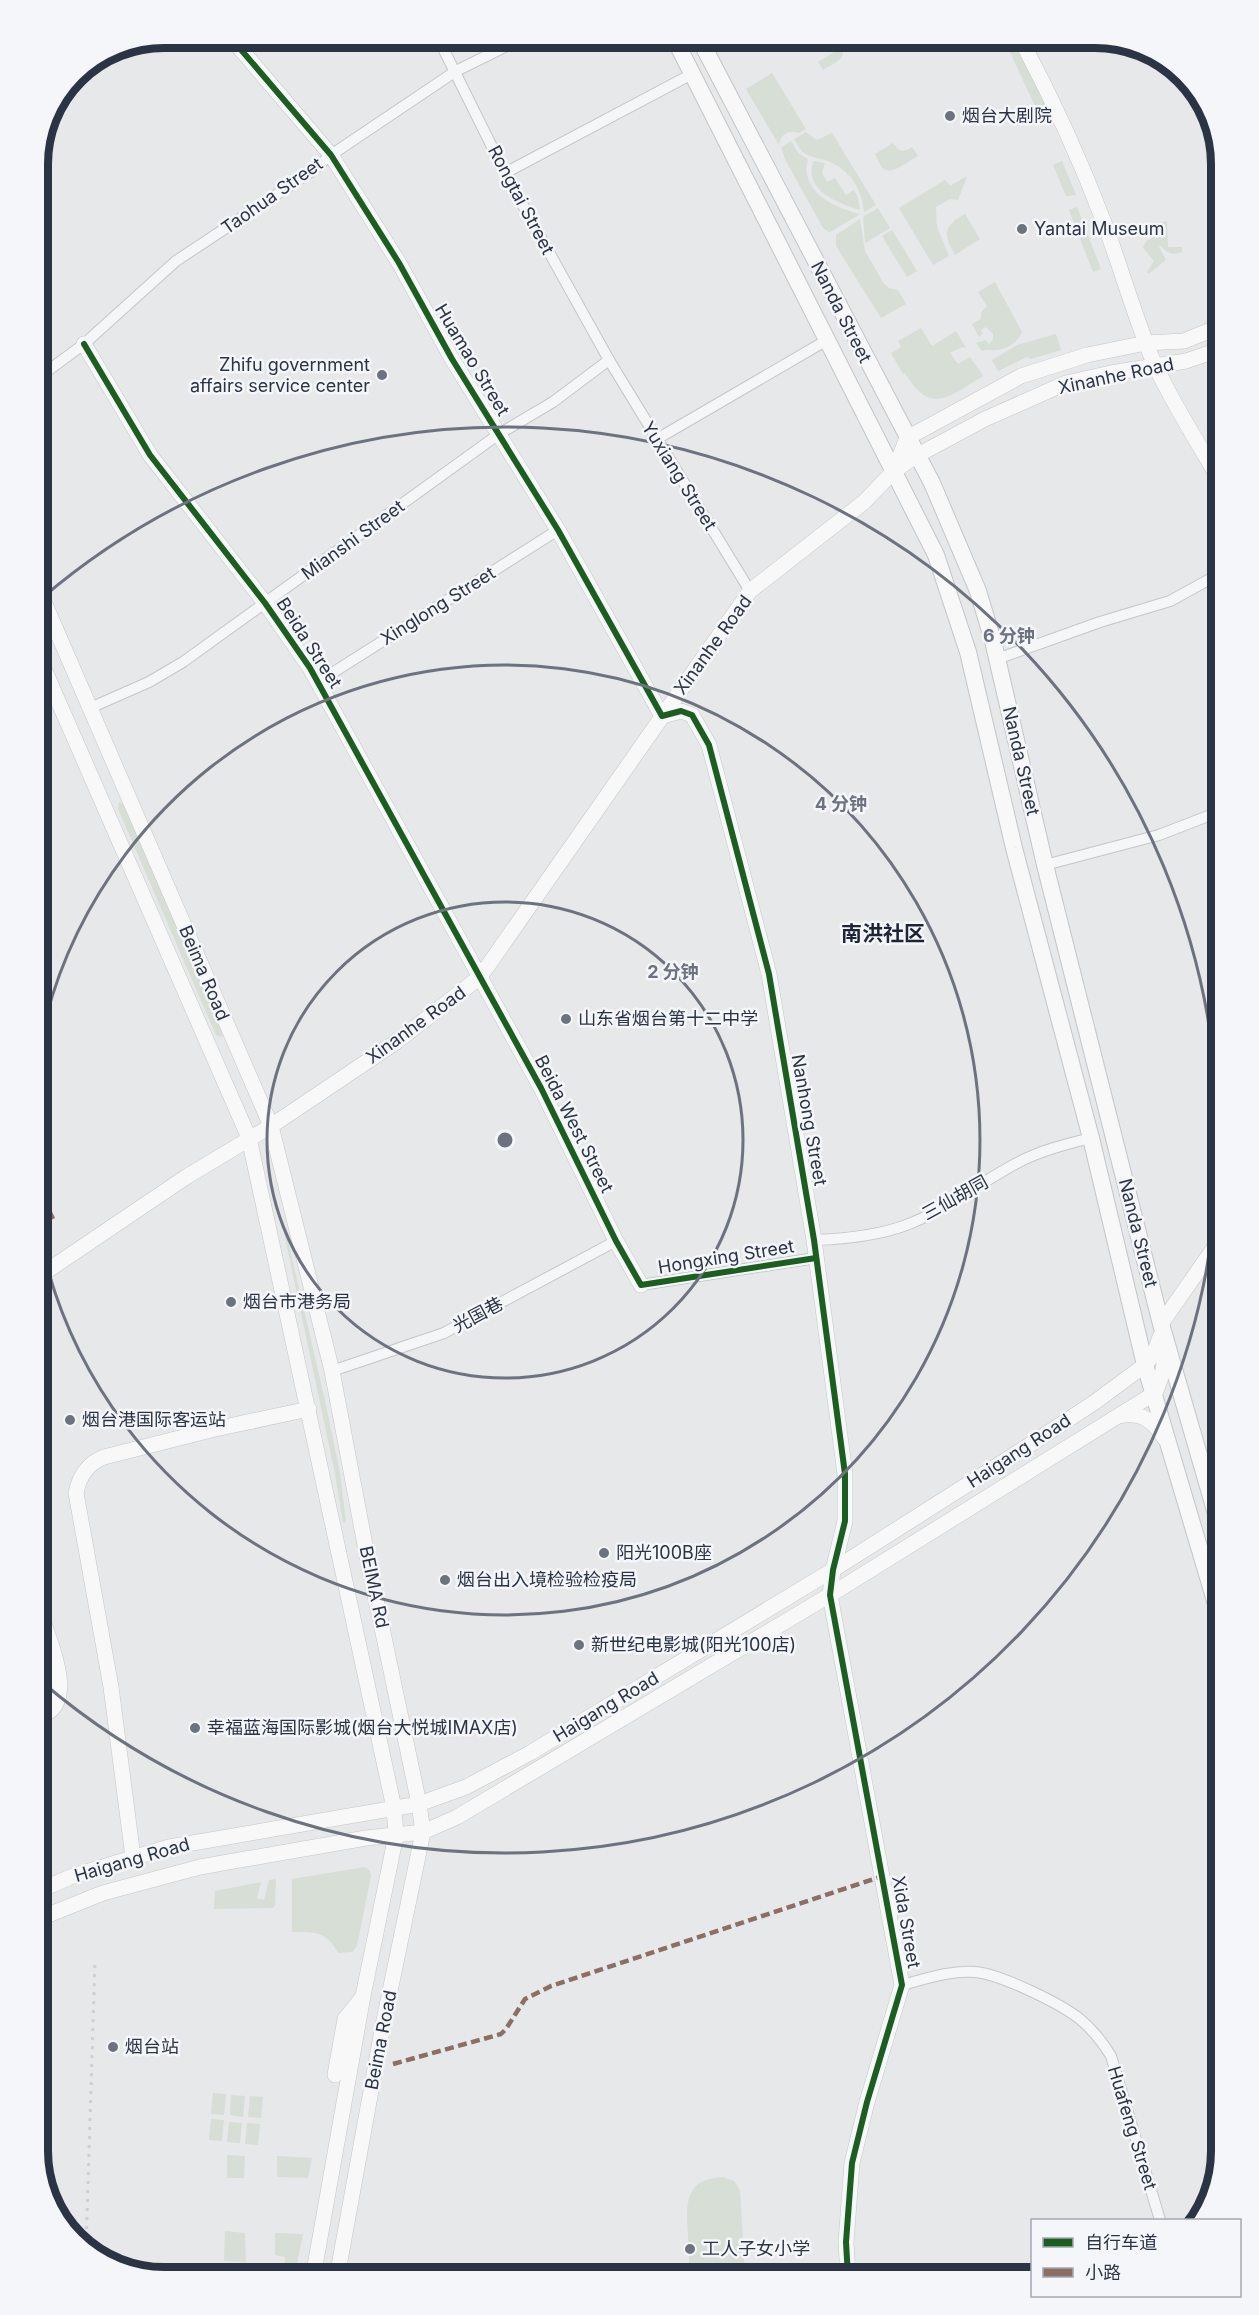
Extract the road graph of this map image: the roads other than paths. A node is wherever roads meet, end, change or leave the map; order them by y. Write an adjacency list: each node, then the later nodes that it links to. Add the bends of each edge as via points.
1 (240, 48): 9 (main road, Huamao Street)
2 (443, 48): 7 (street, Rongtai Street)
3 (503, 48): 7 (street, Taohua Street)
4 (679, 48): 8 (main road, Nanda Street)
5 (704, 48): 20 (main road, Nanda Street)
6 (1026, 48): 13 (main road, via 1105,224)
7 (456, 71): 9 (street, Taohua Street); 10 (street, Rongtai Street)
8 (692, 74): 10 (street); 12 (main road, Nanda Street)
9 (332, 155): 14 (street, Taohua Street, via 176,261); 19 (main road, Huamao Street)
10 (505, 173): 16 (street, Rongtai Street)
11 (1211, 330): 13 (main road, Xinanhe Road, via 1184,341)
12 (827, 340): 21 (street); 24 (main road, Nanda Street)
13 (1146, 343): 17 (main road); 20 (main road, Xinanhe Road, via 1087,355 1021,376)
14 (84, 344): 18 (street, Taohua Street); 28 (main road, Beida Street, via 150,454)
15 (1211, 352): 17 (main road, Xinanhe Road)
16 (609, 360): 19 (street, Mianshi Street, via 553,402); 21 (street, Yuxiang Street)
17 (1155, 365): 22 (main road, Xinanhe Road, via 1066,383 985,419); 23 (main road)
18 (48, 371)
19 (499, 435): 25 (main road, Huamao Street); 28 (street, Mianshi Street)
20 (907, 438): 22 (main road, Nanda Street); 24 (main road, Xinanhe Road)
21 (657, 439): 27 (street, Yuxiang Street)
22 (916, 456): 24 (main road, Xinanhe Road); 30 (main road, Nanda Street, via 962,550)
23 (1211, 465)
24 (894, 471): 27 (main road, Xinanhe Road, via 864,502); 40 (main road, Nanda Street, via 936,555 961,628)
25 (558, 530): 32 (street, Xinglong Street); 34 (main road, Huamao Street)
26 (1211, 578): 30 (street, via 1170,601)
27 (750, 591): 34 (main road, Xinanhe Road)
28 (265, 603): 32 (main road, Beida Street); 33 (street, Mianshi Street, via 183,662)
29 (48, 611): 33 (main road, Beima Road)
30 (997, 659): 36 (main road, Nanda Street)
31 (48, 678): 39 (main road, Beima Road)
32 (318, 682): 37 (main road, Beida Street)
33 (90, 708): 38 (main road, Beima Road)
34 (662, 716): 37 (main road, Xinanhe Road); 41 (main road, Nanhong Street, via 681,711 692,715 709,745 769,974)
35 (1211, 815): 36 (street, via 1159,835)
36 (1045, 865): 47 (main road, Nanda Street)
37 (480, 977): 38 (main road, Xinanhe Road, via 396,1042); 42 (main road, Beida West Street, via 541,1088)
38 (271, 1126): 39 (main road, Xinanhe Road); 49 (main road, Beima Road)
39 (249, 1138): 45 (main road, Xinanhe Road); 51 (main road, Beima Road)
40 (1091, 1138): 41 (street, 三仙胡同, via 1019,1161 909,1224 856,1236); 48 (main road, Nanda Street)
41 (814, 1240): 44 (main road, Nanhong Street)
42 (616, 1242): 46 (main road, Beida West Street); 49 (street, 光国巷, via 444,1333)
43 (1211, 1252): 47 (main road)
44 (816, 1258): 46 (street, Hongxing Street); 55 (main road, Nanhong Street, via 845,1474 845,1521)
45 (48, 1270)
46 (641, 1285)
47 (1161, 1324): 48 (main road, via 1159,1342); 50 (main road, via 1165,1358); 54 (main road, Nanda Street)
48 (1145, 1365): 50 (main road, Nanda Street); 55 (main road, Haigang Road)
49 (332, 1371): 60 (main road, BEIMA Rd)
50 (1155, 1393): 52 (main road, Haigang Road); 53 (main road)
51 (309, 1409): 61 (main road, BEIMA Rd); 64 (main road, via 104,1457 89,1466 78,1485 76,1493 111,1687)
52 (1116, 1417): 53 (main road, via 1142,1416 1154,1424); 57 (main road, Haigang Road)
53 (1170, 1446): 56 (main road)
54 (1211, 1496)
55 (833, 1570): 57 (main road, Xida Street); 60 (main road, Haigang Road, via 530,1753 466,1787)
56 (1211, 1587)
57 (830, 1595): 62 (main road, Haigang Road, via 457,1817); 67 (main road, Xida Street)
58 (48, 1641): 59 (main road, via 61,1687 55,1706)
59 (48, 1712)
60 (419, 1804): 61 (main road, Haigang Road); 62 (main road, Beima Road)
61 (394, 1808): 63 (main road, Beima Road); 64 (main road, Haigang Road, via 196,1841)
62 (423, 1832): 63 (main road, Haigang Road); 72 (main road, Beima Road)
63 (396, 1835): 66 (main road, Haigang Road, via 200,1867 103,1893); 68 (main road, Beima Road)
64 (133, 1857): 65 (main road, Haigang Road)
65 (48, 1887)
66 (48, 1915)
67 (902, 1985): 70 (street, Huafeng Street, via 976,1972 1011,1983 1081,2021 1111,2056); 73 (main road, Xida Street, via 852,2163)
68 (363, 1996): 69 (main road, via 345,2019); 71 (main road, Beima Road)
69 (335, 2075)
70 (1160, 2219)
71 (315, 2267)
72 (339, 2267)
73 (847, 2267)

